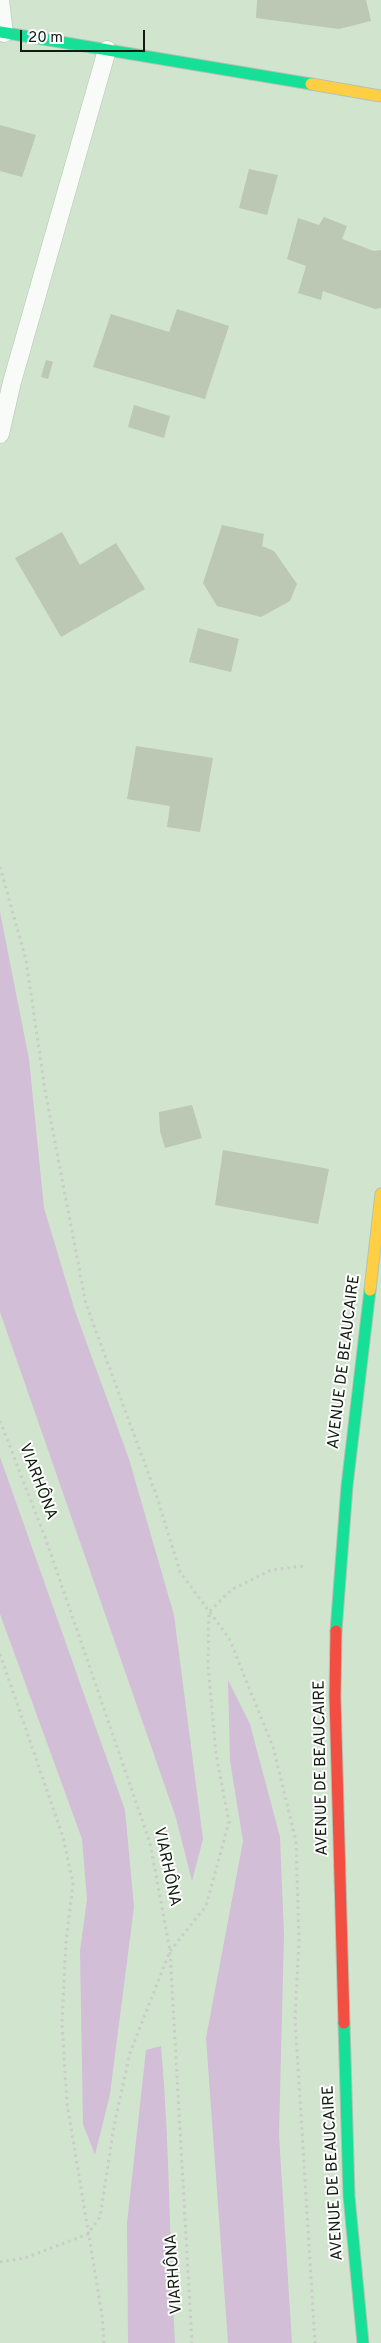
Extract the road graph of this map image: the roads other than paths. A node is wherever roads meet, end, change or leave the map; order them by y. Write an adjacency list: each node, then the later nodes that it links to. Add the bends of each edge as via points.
1 (0, 0): 2 (lane)
2 (2, 33): 3 (street)
3 (107, 50): 4 (street); 5 (lane)
4 (381, 96)
5 (0, 434)
6 (381, 1194): 7 (street, AVENUE DE BEAUCAIRE, via 337,1603 335,1697 349,2196)
7 (363, 2343)

